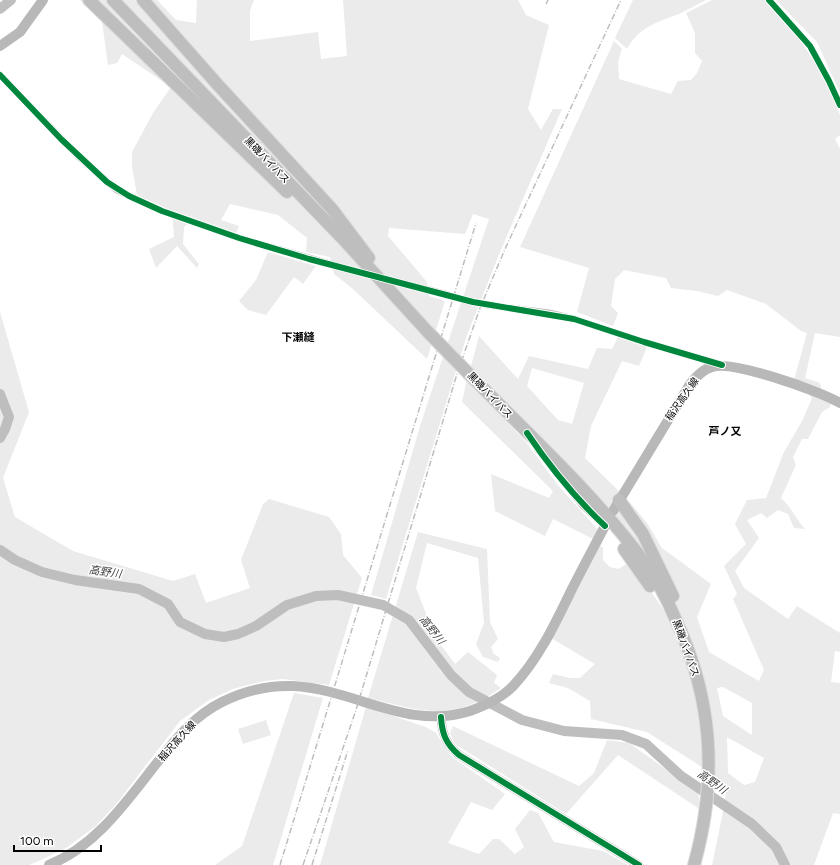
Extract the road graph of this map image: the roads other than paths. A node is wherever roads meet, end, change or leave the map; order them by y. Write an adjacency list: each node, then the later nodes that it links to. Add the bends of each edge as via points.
1 (43, 0): 6 (main road, via 20,32)
2 (89, 0): 9 (highway, via 297,202)
3 (113, 0): 9 (highway, 黒磯バイパス)
4 (143, 0): 12 (highway, via 332,209)
5 (770, 0): 8 (street, via 810,46)
6 (0, 46)
7 (0, 75): 10 (street, via 79,157 117,190 162,211 239,238)
8 (840, 105)
9 (343, 239): 12 (highway, 黒磯バイパス)
10 (351, 270)
11 (428, 290): 13 (street)
12 (394, 294): 19 (highway, 黒磯バイパス, bridge)
13 (448, 295)
14 (464, 300): 15 (street)
15 (473, 302)
16 (487, 305): 17 (street, via 574,319)
17 (722, 365): 18 (main road, 稲沢高久線, via 812,390); 20 (main road, 稲沢高久線, via 704,370 690,384)
18 (840, 403)
19 (527, 433): 22 (street, via 584,507); 23 (highway, 黒磯バイパス, via 593,501 645,564 667,600)
20 (619, 500): 21 (main road, 稲沢高久線); 23 (highway, via 643,534 680,608 686,626)
21 (613, 511)
22 (606, 524): 23 (highway); 24 (main road, 稲沢高久線, via 538,654 514,685 502,696 478,708)
23 (686, 642): 27 (highway, 黒磯バイパス, via 705,710 709,746 706,808)
24 (441, 717): 25 (main road, 稲沢高久線, via 404,713 325,691 294,686 263,688 234,697 207,711 184,729 103,828 86,844); 26 (street, via 442,733 447,743 459,755)
25 (50, 865)
26 (639, 865)
27 (694, 865)

